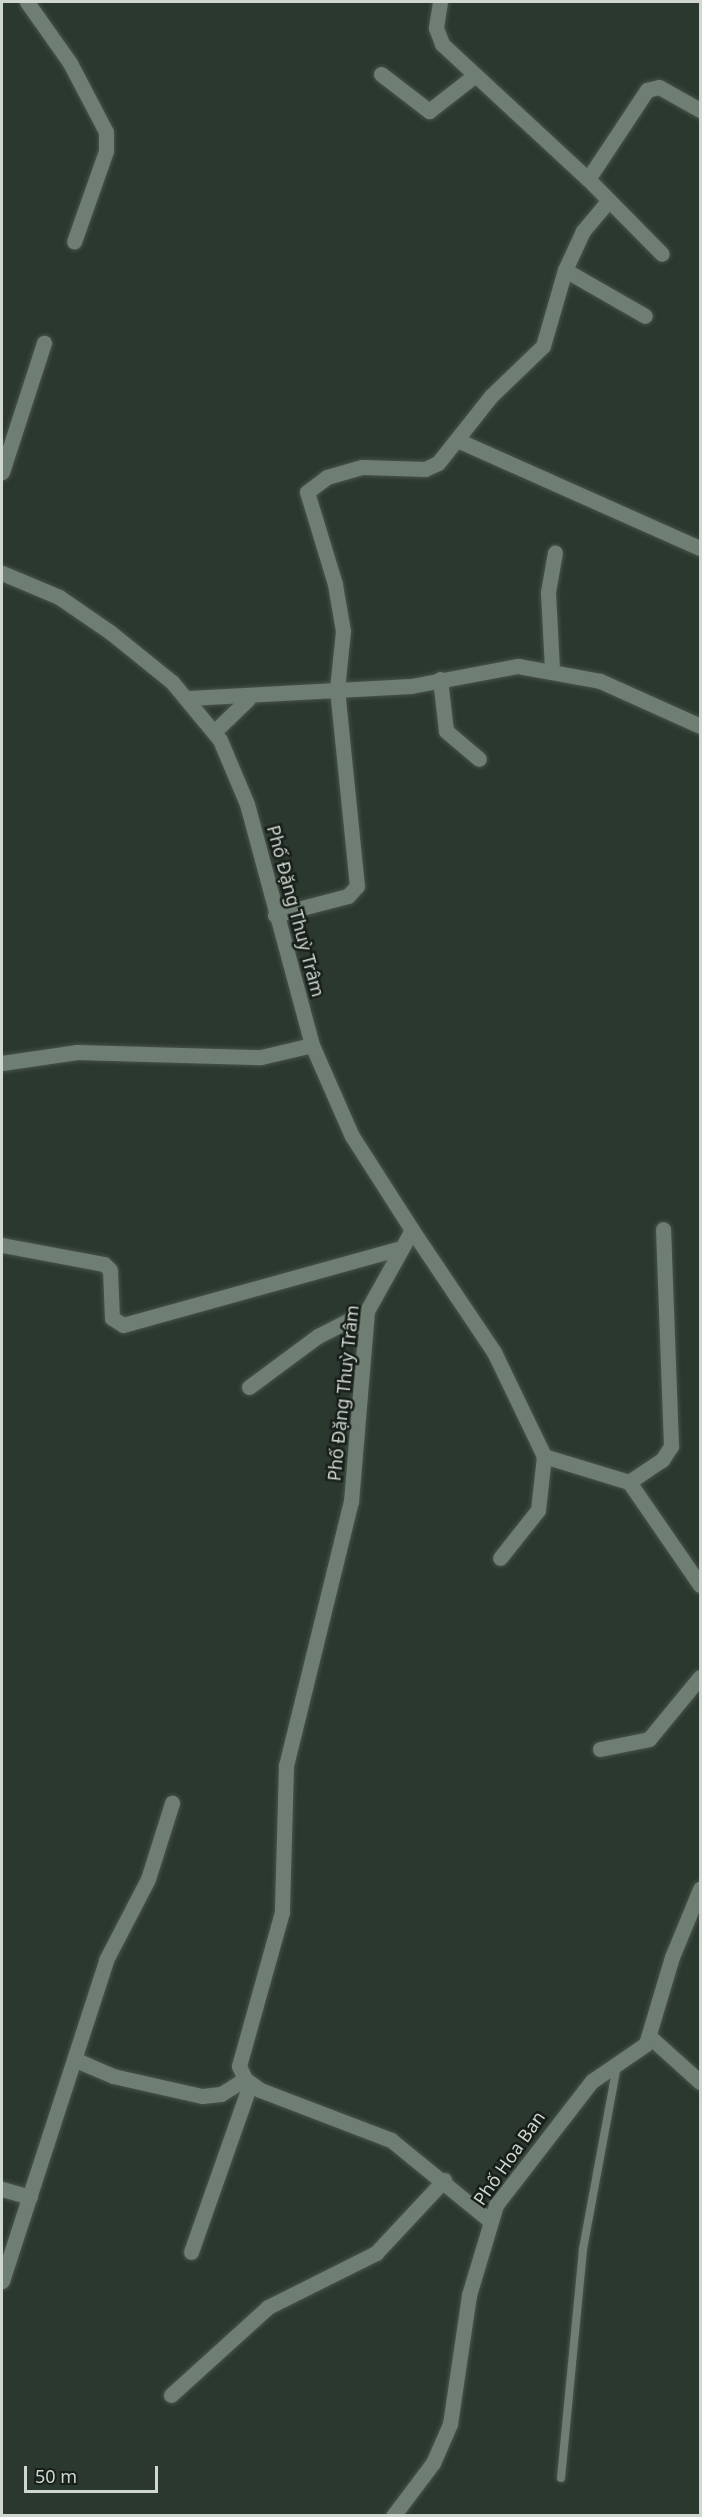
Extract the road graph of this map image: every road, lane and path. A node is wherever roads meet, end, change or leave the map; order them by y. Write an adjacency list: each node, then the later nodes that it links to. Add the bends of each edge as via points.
1 (27, 2): 8 (street, via 70,63 106,132 106,151)
2 (443, 2): 4 (street, via 436,28 442,44)
3 (381, 74): 4 (street, via 429,111)
4 (474, 76): 6 (street)
5 (700, 110): 6 (street, via 659,87 647,90)
6 (588, 179): 7 (street)
7 (609, 200): 9 (street); 10 (street, via 583,231)
8 (74, 242)
9 (662, 254)
10 (565, 270): 11 (street); 13 (street, via 543,346 491,396)
11 (645, 316)
12 (44, 343): 14 (street)
13 (457, 440): 15 (street); 20 (street, via 430,468 362,467 327,477 307,492 336,584 343,632)
14 (2, 472)
15 (700, 548)
16 (555, 553): 18 (street, via 548,592)
17 (2, 573): 21 (street, Phố Đặng Thuỳ Trâm, via 86,614)
18 (552, 669): 19 (street, via 507,667); 23 (street, via 600,681)
19 (440, 679): 20 (street); 25 (street, via 446,731)
20 (337, 689): 22 (street); 26 (street, via 357,886 348,896)
21 (189, 698): 22 (street); 24 (street, Phố Đặng Thuỳ Trâm)
22 (248, 699): 24 (street)
23 (700, 726)
24 (214, 732): 26 (street, Phố Đặng Thuỳ Trâm, via 247,804)
25 (479, 759)
26 (275, 915): 27 (street, Phố Đặng Thuỳ Trâm)
27 (312, 1045): 28 (street, via 261,1058 77,1052); 30 (street, Phố Đặng Thuỳ Trâm, via 352,1136)
28 (2, 1063)
29 (663, 1229): 36 (street, via 671,1446 662,1461)
30 (412, 1230): 32 (street, Phố Đặng Thuỳ Trâm); 35 (street, via 494,1352)
31 (2, 1245): 32 (street, via 104,1264 110,1270 112,1318 123,1325)
32 (397, 1249): 33 (street, Phố Đặng Thuỳ Trâm)
33 (367, 1311): 34 (street, via 318,1336); 46 (street, Phố Đặng Thuỳ Trâm, via 351,1501 286,1765 282,1912 241,2050)
34 (249, 1387)
35 (544, 1456): 36 (street); 37 (street, via 538,1510)
36 (629, 1482): 38 (street)
37 (500, 1558)
38 (700, 1585)
39 (700, 1677): 40 (street, via 649,1739)
40 (600, 1749)
41 (172, 1803): 44 (street, via 158,1857 105,1960)
42 (700, 1889): 43 (street, Phố Hoa Ban, via 672,1957)
43 (650, 2037): 45 (street, Phố Hoa Ban, via 639,2053); 47 (street)
44 (76, 2060): 46 (street, via 113,2076 202,2096 221,2094); 50 (street)
45 (617, 2066): 51 (street, Phố Hoa Ban, via 592,2081 565,2112); 55 (lane, via 583,2249)
46 (247, 2082): 48 (street, via 368,2129); 52 (street)
47 (700, 2082)
48 (444, 2180): 51 (street); 54 (street, via 376,2253 268,2307)
49 (2, 2189): 50 (street)
50 (30, 2197): 53 (street)
51 (489, 2220): 56 (street, Phố Hoa Ban, via 469,2295 450,2424 433,2463)
52 (191, 2252)
53 (2, 2281)
54 (171, 2395)
55 (561, 2478)
56 (393, 2516)

